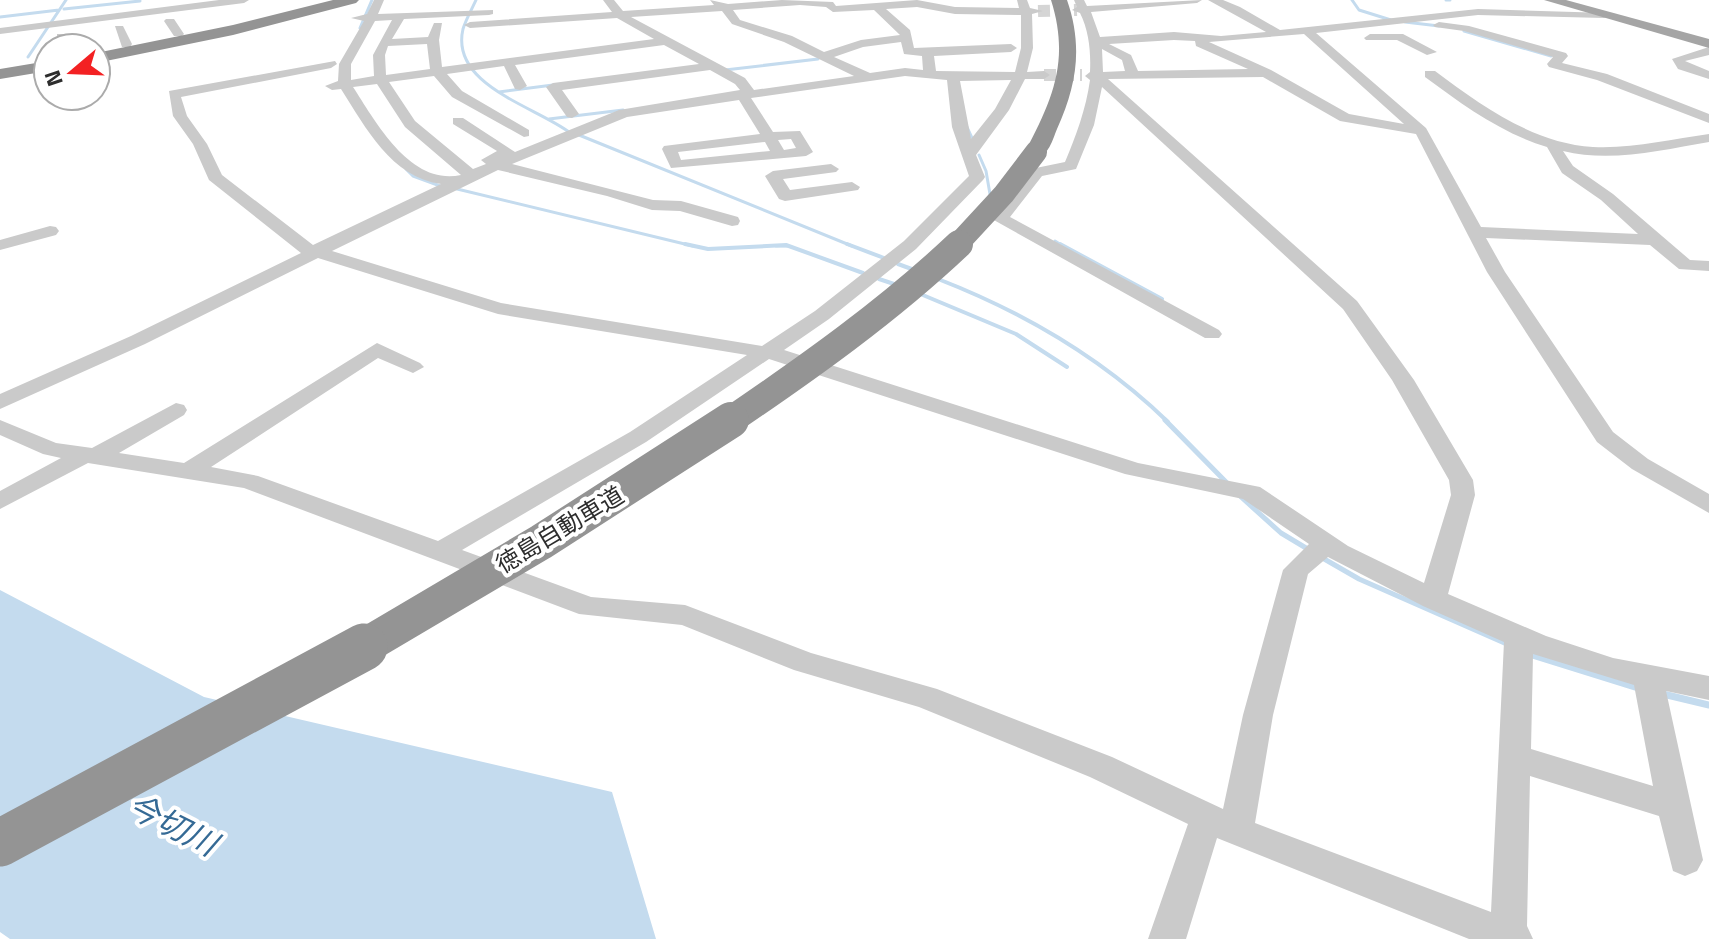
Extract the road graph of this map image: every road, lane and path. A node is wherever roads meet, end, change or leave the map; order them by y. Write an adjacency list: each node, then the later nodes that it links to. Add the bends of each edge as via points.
1 (145, 0): 23 (street, via 145,6)
2 (244, 0): 33 (street)
3 (379, 0): 20 (street)
4 (447, 0): 21 (street)
5 (483, 0): 6 (street)
6 (494, 0)
7 (1004, 0): 18 (street)
8 (1059, 0): 94 (highway, 徳島自動車道, via 1071,41 1064,84)
9 (1197, 0): 17 (street)
10 (1213, 0): 36 (street)
11 (1551, 0): 22 (main road)
12 (805, 1): 15 (street); 19 (street, via 829,4 829,9)
13 (910, 2): 19 (street); 30 (street)
14 (609, 3): 25 (street); 26 (street)
15 (718, 3): 26 (street); 58 (street, via 736,22 788,39)
16 (330, 4): 20 (highway); 27 (highway)
17 (1080, 6): 42 (street)
18 (1029, 7): 30 (street); 51 (street); 94 (highway, 徳島自動車道, via 1057,40 1057,84)
19 (878, 8): 37 (street)
20 (362, 11): 24 (street); 60 (street); 80 (street)
21 (442, 13): 24 (street); 25 (street); 39 (street)
22 (1604, 15): 29 (street); 47 (main road)
23 (62, 16)
24 (400, 16): 44 (street)
25 (470, 16): 26 (street); 31 (street, via 467,37)
26 (621, 16): 31 (street)
27 (276, 18): 35 (highway); 56 (highway, via 224,36)
28 (1401, 20): 29 (street, via 1478,12 1540,14 1556,27); 34 (street); 88 (street, via 1465,28 1562,56 1553,64 1602,77)
29 (1569, 21): 32 (street)
30 (996, 25): 50 (street)
31 (639, 27): 40 (street)
32 (1611, 30)
33 (0, 31)
34 (1308, 32): 36 (street); 45 (street)
35 (176, 34): 46 (highway, via 123,36); 53 (highway)
36 (1278, 34): 38 (street)
37 (908, 37): 55 (street, via 908,51); 58 (street)
38 (1190, 38): 42 (street); 66 (street)
39 (433, 40): 44 (street); 64 (street)
40 (657, 40): 48 (street); 49 (street); 62 (street); 78 (street)
41 (1352, 40): 54 (street, via 1399,36)
42 (1095, 41): 71 (street, via 1127,58 1133,74); 73 (street)
43 (1336, 41): 45 (street)
44 (385, 43): 76 (street)
45 (1320, 43): 90 (street)
46 (112, 44)
47 (1709, 44)
48 (531, 45)
49 (608, 48): 57 (street); 83 (street)
50 (1011, 48): 51 (street); 55 (street)
51 (1028, 48): 69 (street)
52 (1709, 51): 72 (street, via 1678,59 1682,66)
53 (112, 52)
54 (1431, 52)
55 (928, 53): 67 (street)
56 (112, 54)
57 (556, 54): 59 (street); 79 (street)
58 (821, 57): 74 (street)
59 (507, 61): 64 (street); 82 (street)
60 (331, 64): 80 (street); 81 (street)
61 (32, 66): 65 (highway)
62 (711, 66): 78 (street); 84 (street, via 740,81)
63 (226, 69): 81 (street)
64 (436, 70): 76 (street); 86 (street, via 457,94)
65 (0, 71)
66 (1266, 73): 71 (street); 90 (street, via 1345,118)
67 (930, 74): 74 (street); 75 (street)
68 (1430, 74): 95 (street, via 1461,97)
69 (1019, 75): 70 (street); 75 (street); 96 (street, via 1004,108)
70 (1044, 75)
71 (1127, 75): 73 (street)
72 (1709, 75)
73 (1090, 76): 105 (street, via 1090,123 1071,166 1037,172); 125 (street, via 1350,305 1403,380 1461,480 1463,495)
74 (866, 77): 84 (street)
75 (953, 77): 96 (street, via 959,127)
76 (380, 78): 80 (street); 89 (street)
77 (602, 81): 79 (street); 83 (street); 85 (street)
78 (695, 81): 83 (street); 83 (street); 84 (street)
79 (577, 84): 87 (street, via 553,87)
80 (339, 85): 100 (street, via 345,109 366,138)
81 (214, 86): 111 (street, via 174,94 180,116 215,177)
82 (520, 86)
83 (648, 87): 98 (street, via 624,113)
84 (746, 93): 92 (street)
85 (620, 108)
86 (490, 113): 89 (street); 91 (street)
87 (572, 114)
88 (1709, 119)
89 (436, 126): 103 (street); 103 (street, via 508,152)
90 (1421, 131): 108 (street)
91 (524, 133)
92 (769, 137): 97 (street); 97 (street, via 795,134 806,152); 97 (street, via 669,149 676,165)
93 (1709, 138): 95 (street, via 1596,152)
94 (1043, 139): 132 (highway, 徳島自動車道, bridge, via 981,222 885,308 661,468 349,654)
95 (1554, 146): 109 (street, via 1570,173 1606,196)
96 (970, 153): 102 (street)
97 (780, 155): 101 (street)
98 (496, 165): 103 (street); 106 (street)
99 (831, 169): 101 (street)
100 (409, 174): 103 (street); 103 (street)
101 (791, 174): 104 (street, via 773,176 785,196)
102 (977, 177): 105 (street, via 986,207); 114 (street, via 868,280)
103 (455, 182): 111 (street)
104 (852, 187)
105 (1000, 219): 113 (street)
106 (732, 221)
107 (50, 231): 110 (street)
108 (1477, 232): 109 (street); 122 (street, via 1496,272 1605,437)
109 (1655, 240): 112 (street, via 1685,265)
110 (0, 245)
111 (316, 252): 114 (street, via 498,308); 116 (street)
112 (1709, 266)
113 (1212, 334)
114 (767, 352): 123 (street, via 638,437); 124 (street, via 1133,469 1251,493)
115 (413, 367): 120 (street, via 377,349)
116 (0, 402)
117 (176, 410): 119 (street)
118 (6, 436): 119 (street)
119 (89, 456): 120 (street); 121 (street)
120 (187, 472): 123 (street, via 249,481)
121 (0, 501)
122 (1709, 505)
123 (441, 551): 131 (street, via 589,607 685,615 804,662 926,697 1101,767)
124 (1317, 551): 125 (street); 131 (street, via 1296,570 1258,715)
125 (1433, 599): 126 (street)
126 (1519, 647): 128 (street, via 1613,669); 129 (street)
127 (1709, 688): 128 (street)
128 (1651, 689): 130 (street)
129 (1515, 758): 130 (street); 134 (street)
130 (1674, 806): 133 (street)
131 (1221, 824): 134 (street); 135 (street)
132 (0, 843)
133 (1685, 860)
134 (1511, 938)
135 (1167, 939)

